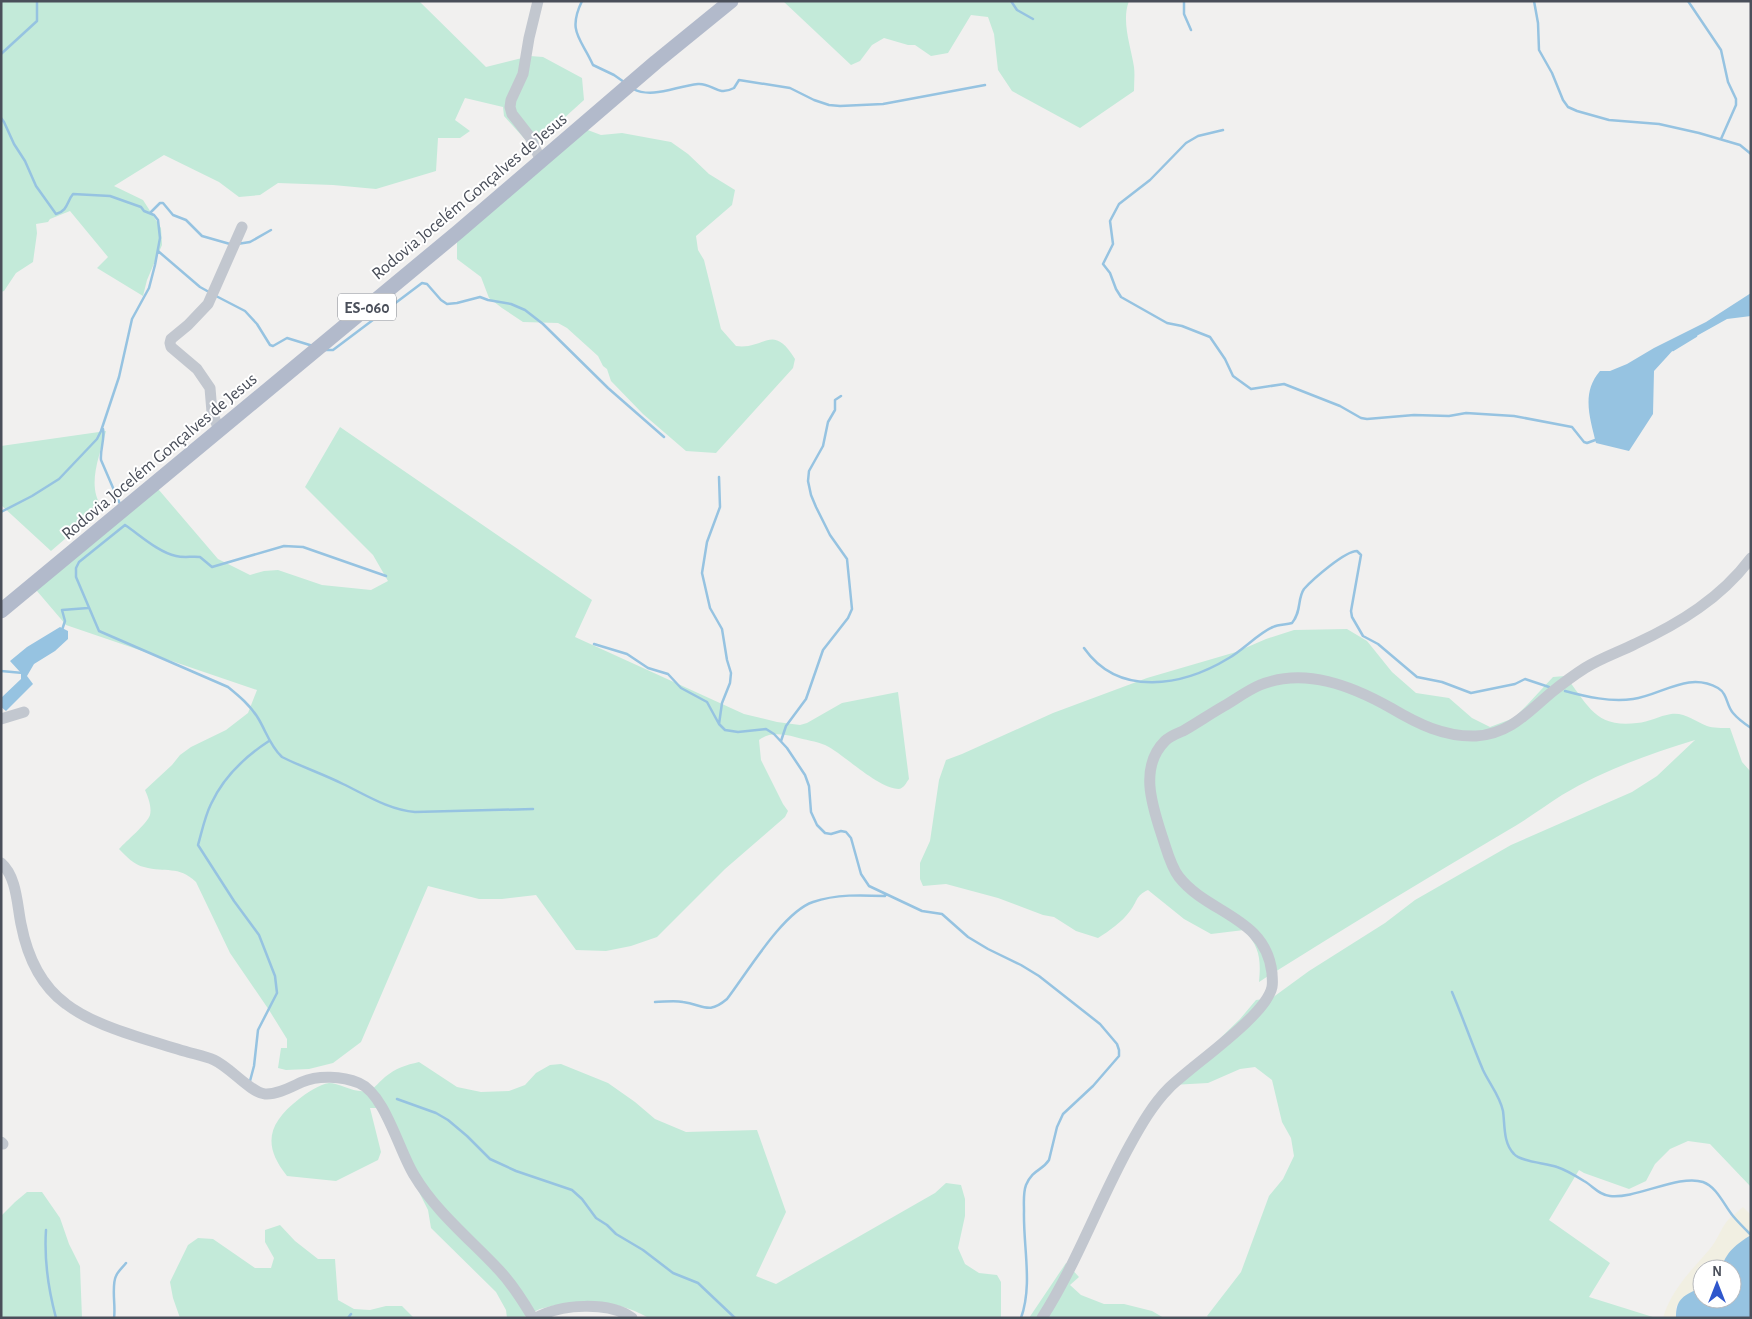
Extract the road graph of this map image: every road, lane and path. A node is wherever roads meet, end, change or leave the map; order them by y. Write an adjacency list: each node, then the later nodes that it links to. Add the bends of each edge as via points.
1 (538, 1): 3 (street, via 523,74 510,107)
2 (731, 1): 3 (main road, Rodovia Jocelém Gonçalves de Jesus / ES-060)
3 (541, 160): 5 (main road, Rodovia Jocelém Gonçalves de Jesus / ES-060)
4 (242, 227): 5 (street, via 208,304 170,343 197,369 210,388 212,412)
5 (219, 430): 7 (main road, Rodovia Jocelém Gonçalves de Jesus / ES-060)
6 (1751, 558): 13 (street, via 1739,574 1700,608 1669,628 1588,666 1508,727 1478,736 1431,730 1343,684 1283,678 1258,685 1168,738 1156,752 1151,765 1150,788 1168,856 1178,876 1199,896 1243,922 1263,944 1272,969 1272,988 1260,1008 1168,1089 1144,1120)
7 (1, 611)
8 (24, 712): 9 (street)
9 (1, 719)
10 (2, 865): 11 (street, via 9,873 15,892 28,954 48,988 66,1004 112,1027 215,1061 262,1094 327,1078 365,1086 379,1102 414,1175 430,1198 499,1270)
11 (534, 1318): 12 (street, via 567,1307 592,1307 608,1308)
12 (632, 1318)
13 (1042, 1318)

